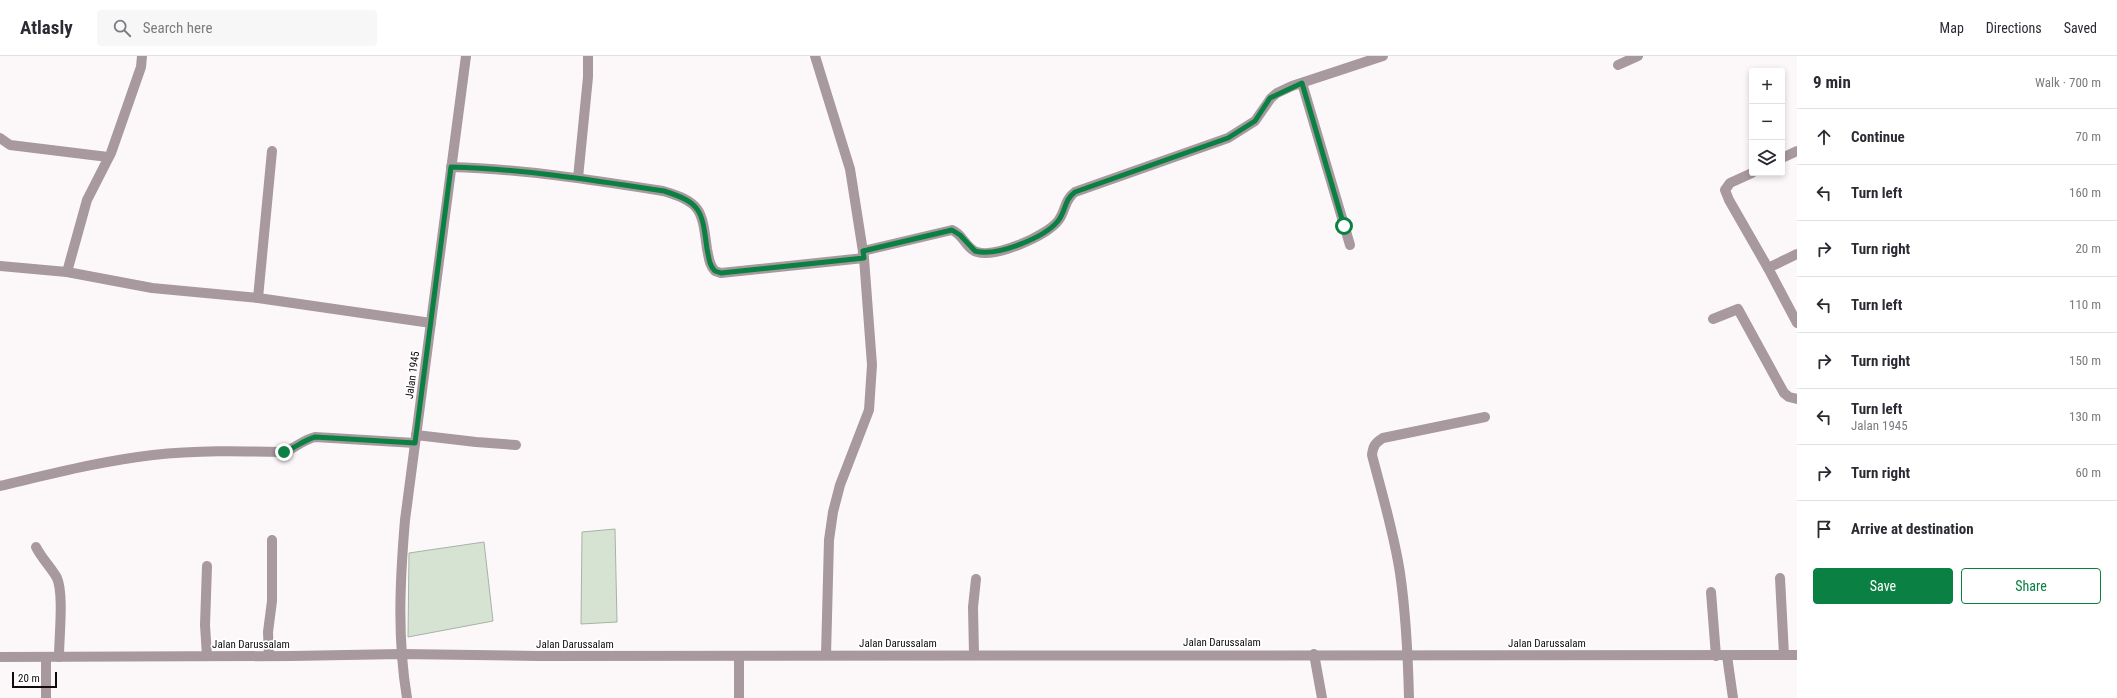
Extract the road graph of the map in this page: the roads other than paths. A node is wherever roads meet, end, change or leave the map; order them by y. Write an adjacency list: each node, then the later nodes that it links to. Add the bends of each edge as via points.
1 (142, 56): 12 (street, via 141,68 126,113)
2 (466, 56): 14 (street, Jalan 1945)
3 (588, 56): 16 (street)
4 (815, 56): 19 (street, via 850,169)
5 (1383, 56): 8 (street)
6 (1638, 56): 7 (street)
7 (1618, 65)
8 (1302, 83): 17 (street); 19 (street, via 1270,98 1255,121 1228,138 1075,192 1067,199 1060,219 1054,225 1018,244 982,254 975,251 952,230)
9 (0, 138): 12 (street, via 10,145)
10 (272, 151): 23 (street)
11 (1797, 151): 13 (street)
12 (108, 157): 22 (street, via 86,200)
13 (1785, 157)
14 (451, 167): 16 (street, via 498,168); 25 (street, Jalan 1945)
15 (1749, 174): 21 (street, via 1730,183 1725,190)
16 (578, 178): 19 (street, via 664,191 691,201 701,215 709,261 715,271 741,272)
17 (1350, 245)
18 (1797, 254): 21 (street)
19 (864, 255): 42 (street, via 871,395 869,410 840,485 833,512 829,540)
20 (0, 266): 22 (street)
21 (1768, 268): 26 (street)
22 (67, 272): 23 (street, via 152,288)
23 (258, 298): 25 (street)
24 (1713, 319): 27 (street, via 1730,310 1738,309 1784,393)
25 (431, 323): 29 (street, Jalan 1945)
26 (1797, 323)
27 (1797, 399)
28 (1485, 416): 41 (street, via 1383,438 1373,448 1372,455 1393,535 1400,574)
29 (415, 439): 30 (street); 31 (street, via 315,437 304,440 284,452 201,451 154,454 113,460); 38 (street, Jalan 1945, via 399,590)
30 (516, 445)
31 (0, 486)
32 (272, 540): 46 (street)
33 (36, 547): 52 (street, via 44,562 52,569 60,590)
34 (207, 566): 45 (street, via 204,625)
35 (1780, 578): 43 (street)
36 (976, 579): 39 (street, via 973,607)
37 (1711, 592): 48 (street)
38 (401, 654): 46 (street, Jalan Darussalam); 47 (street, Jalan Darussalam); 54 (street, Jalan 1945)
39 (974, 654): 40 (street, Jalan Darussalam); 42 (street, Jalan Darussalam)
40 (1314, 654): 41 (street, Jalan Darussalam); 56 (street)
41 (1408, 654): 48 (street, Jalan Darussalam); 57 (street)
42 (826, 655): 47 (street, Jalan Darussalam)
43 (1784, 655): 44 (street, Jalan Darussalam); 49 (street, Jalan Darussalam)
44 (1797, 655)
45 (207, 656): 46 (street, Jalan Darussalam); 52 (street, Jalan Darussalam)
46 (269, 656)
47 (739, 656): 55 (street)
48 (1716, 656): 49 (street, Jalan Darussalam)
49 (1727, 656): 58 (street)
50 (0, 657): 51 (street, Jalan Darussalam)
51 (46, 657): 52 (street, Jalan Darussalam); 53 (street)
52 (59, 657)
53 (46, 698)
54 (407, 698)
55 (739, 698)
56 (1322, 698)
57 (1409, 698)
58 (1733, 698)

